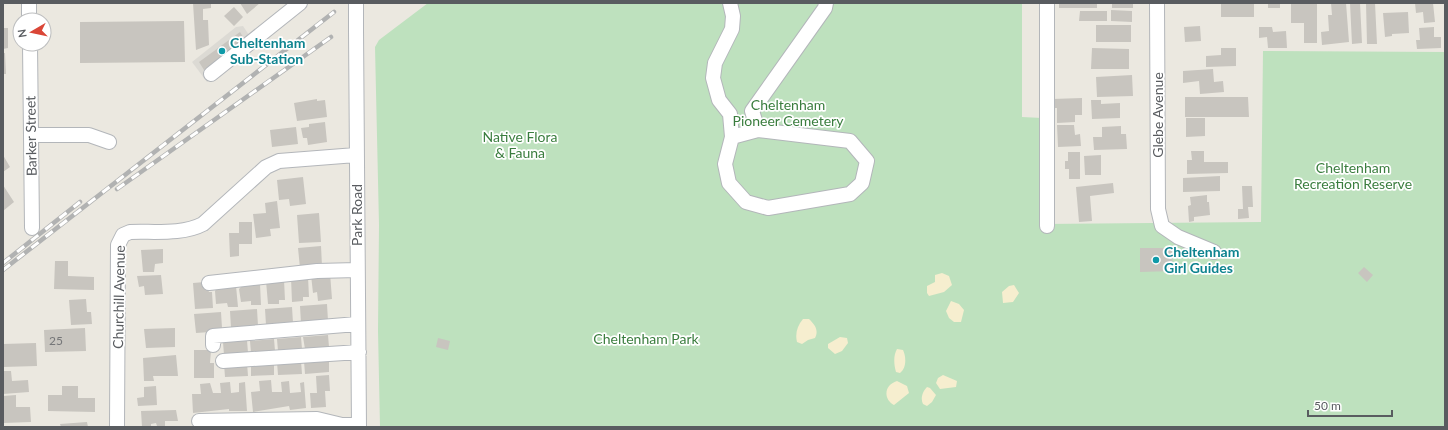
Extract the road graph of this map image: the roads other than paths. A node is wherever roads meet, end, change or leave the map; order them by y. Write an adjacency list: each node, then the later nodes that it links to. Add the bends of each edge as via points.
1 (300, 3): 8 (street)
2 (356, 3): 15 (street, Park Road, bridge)
3 (730, 3): 10 (street, via 732,29 715,63 714,78 719,100)
4 (826, 3): 9 (street, via 825,8)
5 (1047, 3): 16 (street)
6 (1157, 3): 18 (street, Glebe Avenue, via 1158,209 1162,226 1178,237)
7 (30, 52): 12 (street, Barker Street)
8 (211, 74)
9 (752, 111): 10 (street); 11 (street)
10 (730, 114): 13 (street)
11 (758, 130): 13 (street); 13 (street, via 850,141 867,162 862,183 850,194 768,208 746,202 729,183 725,164)
12 (31, 135): 14 (street, via 89,135); 17 (street, Barker Street)
13 (732, 137)
14 (109, 142)
15 (356, 155): 19 (street, Park Road); 27 (street, Churchill Avenue, via 279,161 266,167 196,228 130,232 123,235 118,245)
16 (1047, 226)
17 (32, 228)
18 (1214, 252)
19 (357, 270): 20 (street, via 317,271); 21 (street, Park Road)
20 (209, 283)
21 (357, 324): 22 (street, via 213,336); 23 (street, Park Road)
22 (213, 345)
23 (359, 352): 24 (street); 26 (street, Park Road)
24 (223, 361)
25 (199, 421): 26 (street, via 317,419)
26 (359, 426)
27 (117, 427)

